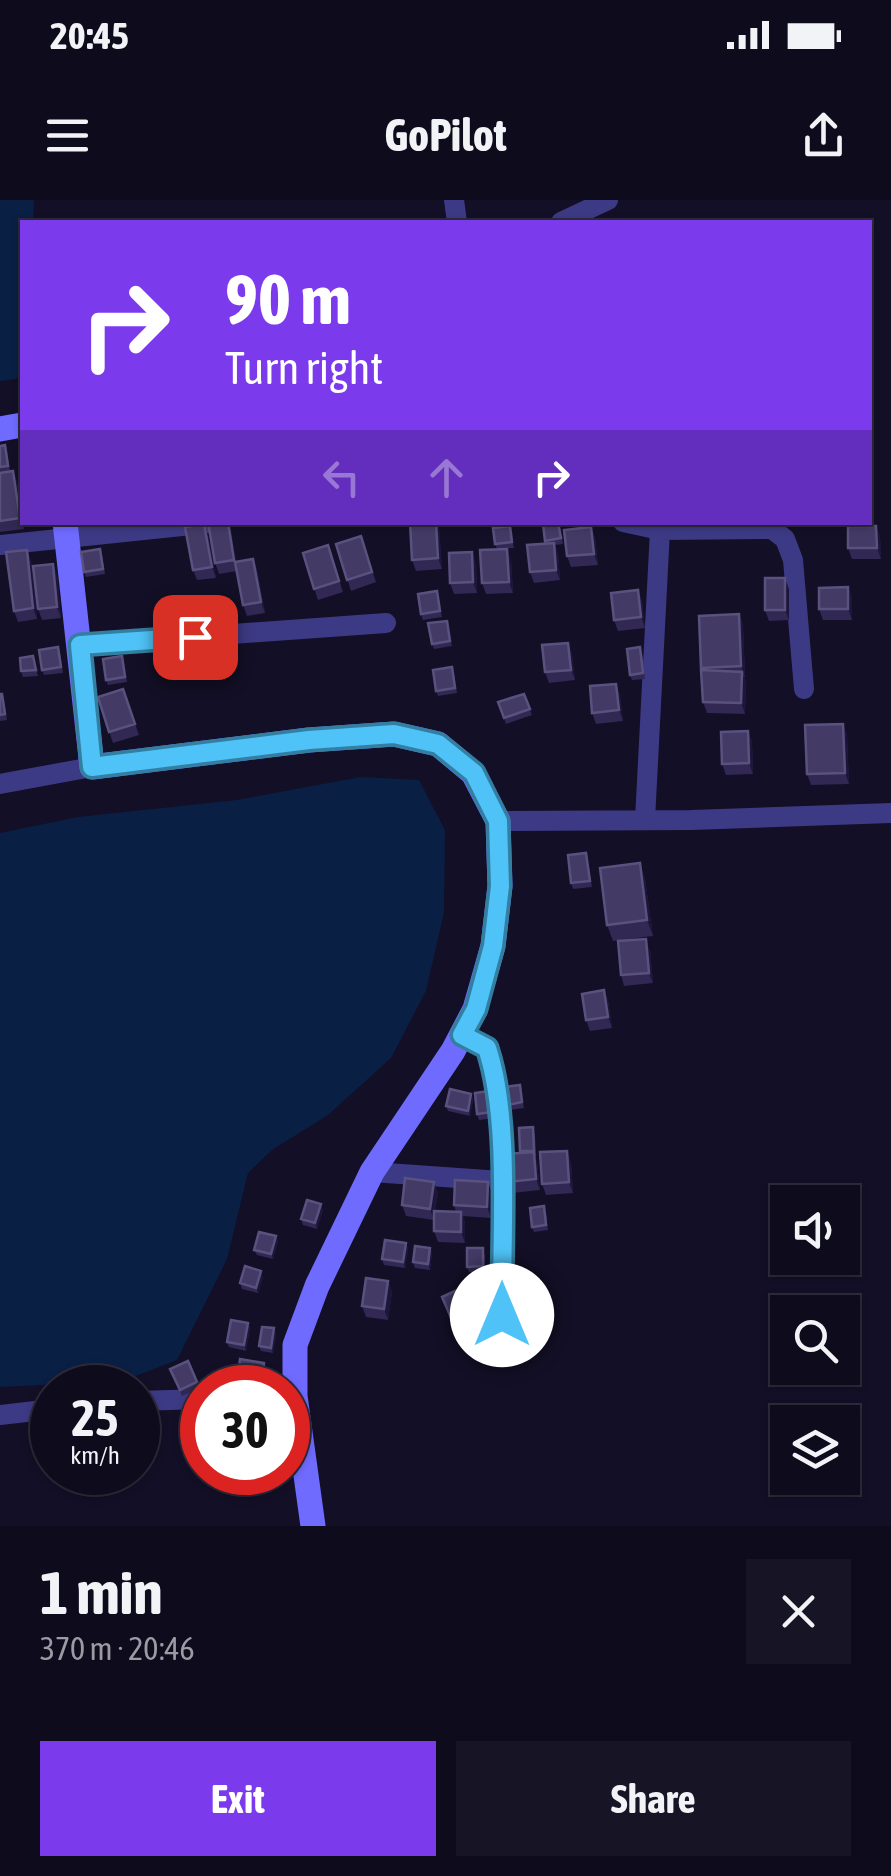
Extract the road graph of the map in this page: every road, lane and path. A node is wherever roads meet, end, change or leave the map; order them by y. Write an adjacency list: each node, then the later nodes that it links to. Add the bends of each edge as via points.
1 (608, 200): 2 (street)
2 (565, 220)
3 (169, 525): 6 (street)
4 (637, 525): 5 (street)
5 (660, 530): 10 (street, via 772,529 785,539 793,560); 14 (street)
6 (66, 531): 7 (street); 9 (main road)
7 (0, 545)
8 (386, 623): 9 (street)
9 (80, 645): 11 (main road)
10 (804, 688)
11 (92, 767): 12 (street); 15 (main road, via 394,734 438,744 474,773)
12 (0, 784)
13 (891, 813): 14 (street)
14 (645, 820): 15 (street)
15 (498, 821): 16 (main road, via 493,946)
16 (462, 1035): 17 (main road); 18 (street, via 487,1048 494,1068)
17 (372, 1172): 18 (street); 20 (main road, via 317,1286 295,1345)
18 (501, 1181): 19 (street)
19 (502, 1315)
20 (295, 1365)
21 (30, 1411): 22 (street)
22 (0, 1414)
23 (308, 1495): 24 (main road)
24 (313, 1526)

